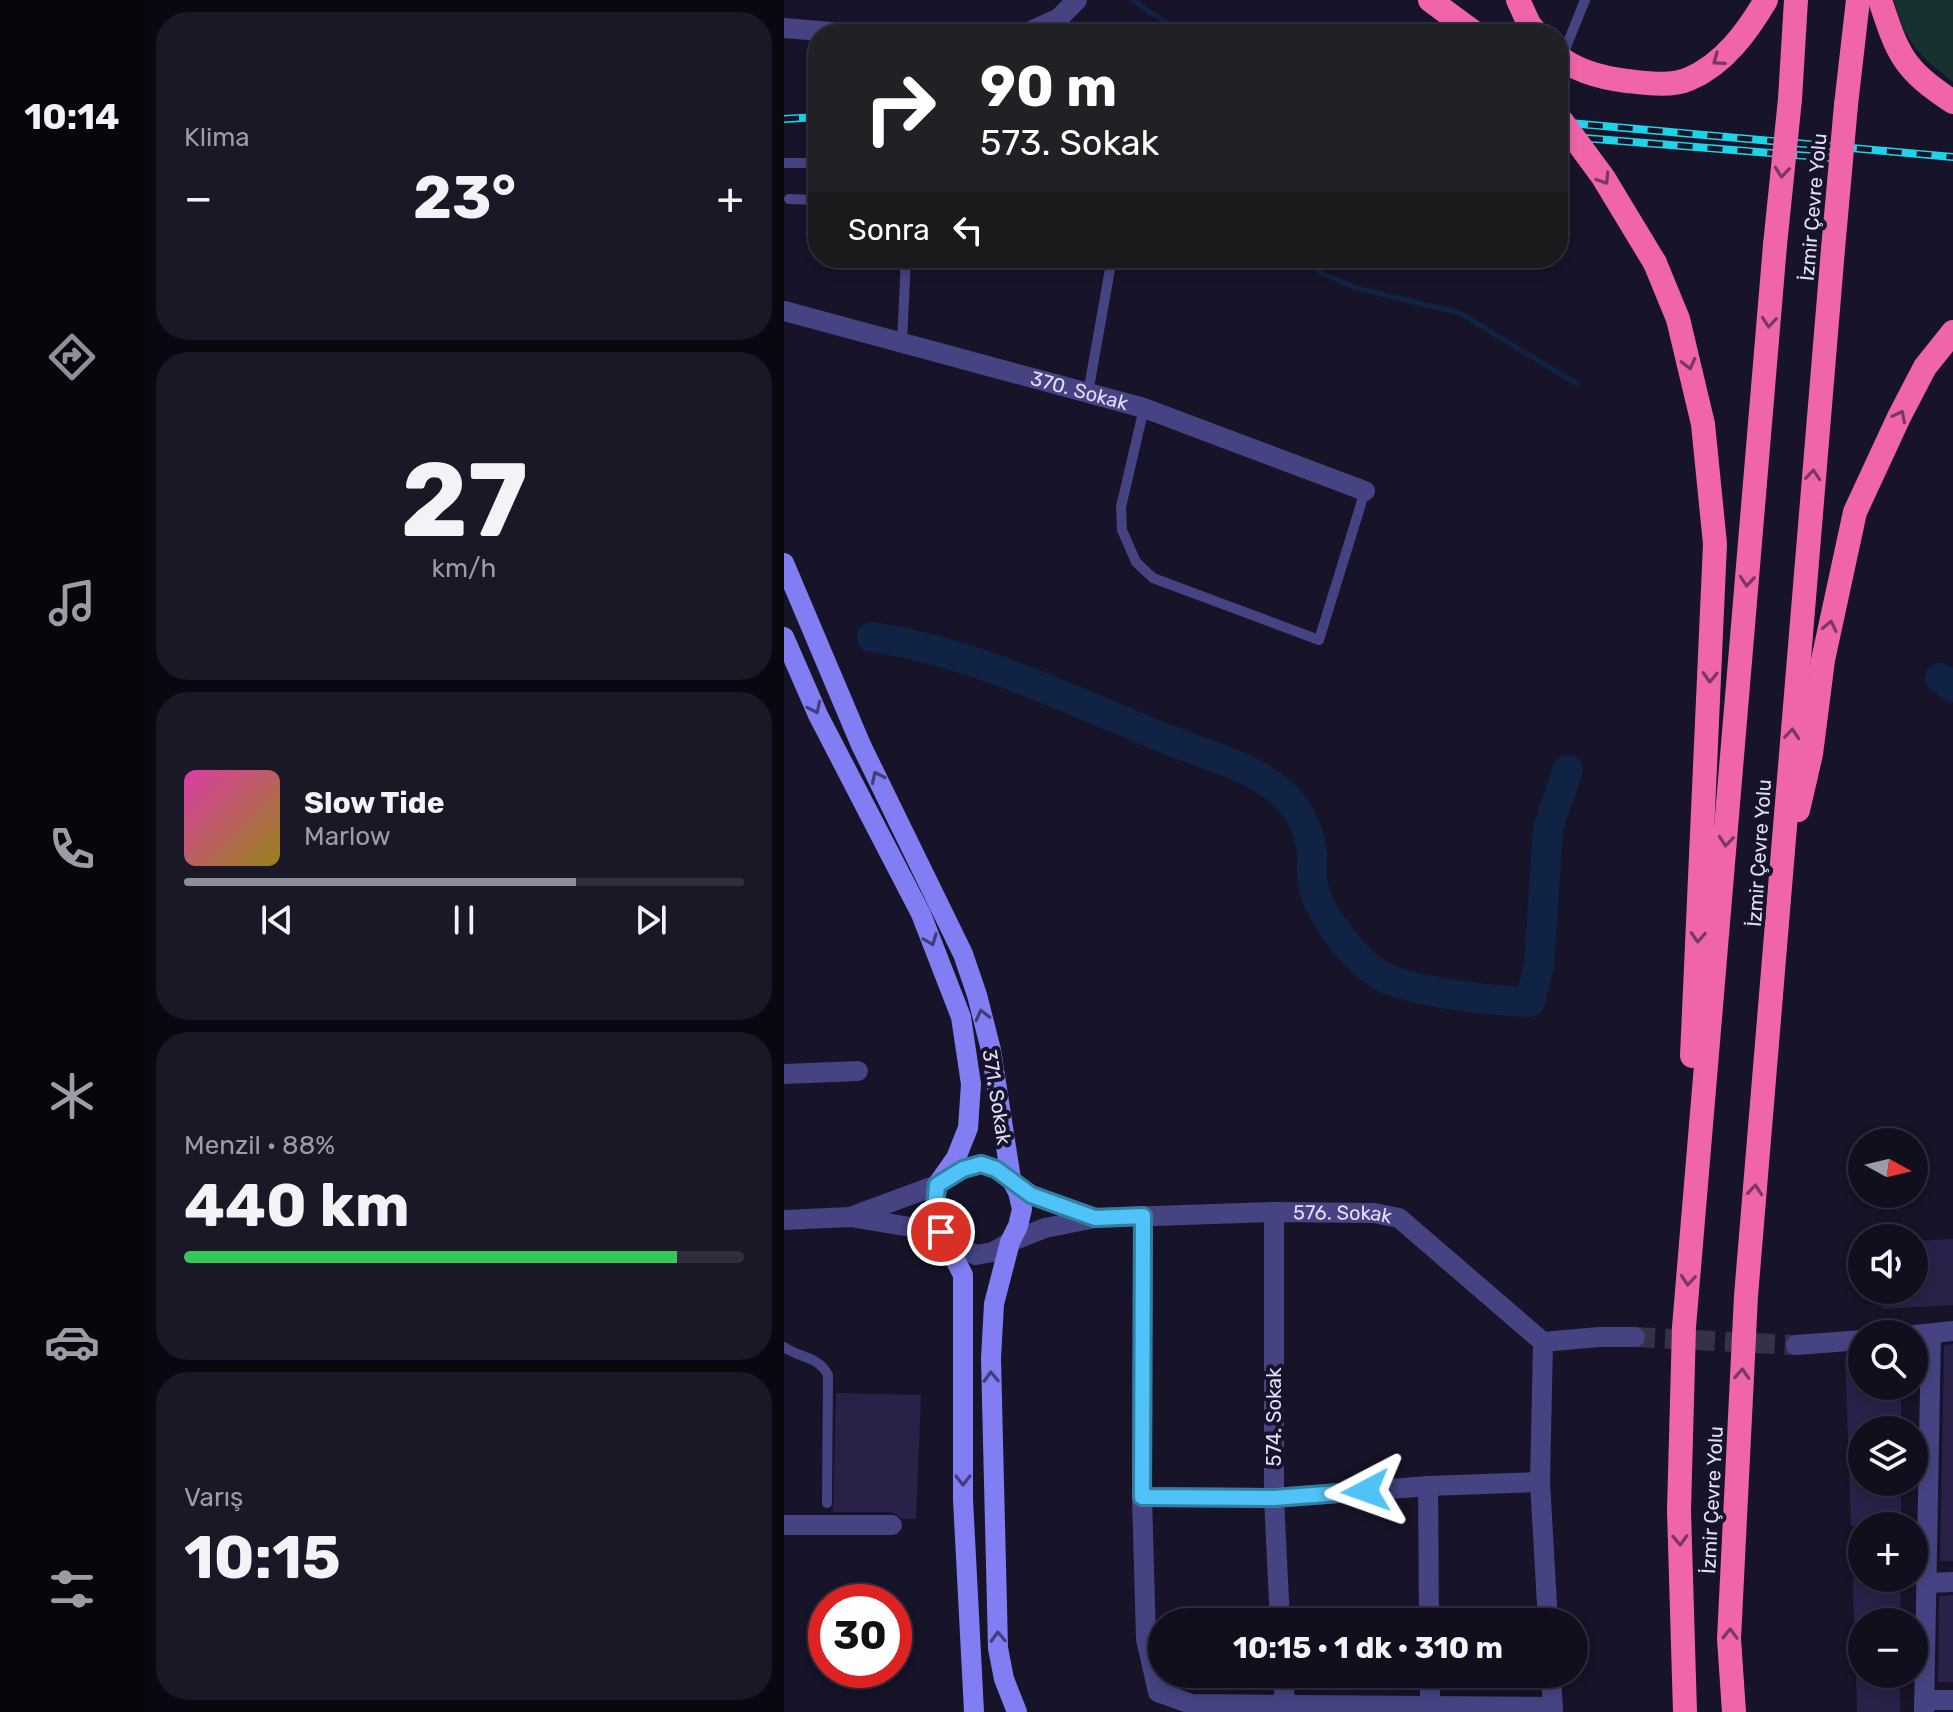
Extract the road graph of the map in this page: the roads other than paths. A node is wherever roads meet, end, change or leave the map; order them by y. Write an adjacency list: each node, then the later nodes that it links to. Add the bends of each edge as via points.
1 (1077, 0): 9 (street)
2 (1430, 0): 10 (highway)
3 (1518, 0): 11 (highway)
4 (1585, 0): 14 (lane)
5 (1766, 0): 15 (highway, one-way to 15, via 1726,56 1687,80 1617,80)
6 (1796, 0): 37 (highway, İzmir Çevre Yolu, one-way to 37, bridge)
7 (1858, 0): 32 (highway, İzmir Çevre Yolu, one-way to 7, bridge)
8 (1880, 0): 16 (highway, via 1907,65)
9 (1046, 24)
10 (1462, 24)
11 (1529, 24)
12 (784, 28): 13 (street)
13 (808, 30)
14 (1568, 39)
15 (1568, 62)
16 (1953, 102)
17 (1568, 130): 37 (highway, one-way to 37, bridge, via 1655,263 1678,319 1703,424 1715,544 1690,1081)
18 (784, 163): 19 (lane)
19 (808, 163)
20 (789, 199): 21 (lane)
21 (808, 200)
22 (906, 268): 26 (lane)
23 (1110, 268): 27 (lane)
24 (785, 312): 26 (street, 370. Sokak)
25 (1953, 332): 32 (highway, one-way to 25, via 1855,512 1925,367)
26 (902, 343): 27 (street, 370. Sokak)
27 (1088, 393): 28 (street, 370. Sokak)
28 (1144, 408): 29 (street, 370. Sokak); 29 (lane, via 1120,519 1136,562 1166,584 1319,640)
29 (1365, 491)
30 (784, 563): 35 (main road, 371. Sokak, one-way to 30, via 991,1050 963,954 861,745)
31 (784, 637): 36 (main road, 371. Sokak, one-way to 36, via 818,715 921,914 961,1017 971,1084 968,1128)
32 (1779, 896): 79 (highway, İzmir Çevre Yolu, one-way to 32, via 1729,1639 1746,1296)
33 (858, 1071): 34 (street)
34 (784, 1074)
35 (1011, 1179): 36 (street, via 981,1164); 41 (street, via 1031,1195); 44 (main road, 371. Sokak, via 1022,1209)
36 (937, 1185): 40 (street); 43 (main road)
37 (1695, 1202): 78 (highway, İzmir Çevre Yolu, one-way to 78, via 1684,1327 1679,1510)
38 (1274, 1212): 39 (street, 576. Sokak); 49 (street, 576. Sokak, via 1399,1218); 56 (street, 574. Sokak)
39 (1143, 1216): 41 (street, 576. Sokak); 55 (street)
40 (850, 1217): 42 (street); 43 (street)
41 (1095, 1218): 44 (street)
42 (784, 1220)
43 (941, 1232): 44 (street, via 976,1255); 76 (main road, one-way to 76, via 963,1275 963,1499)
44 (1010, 1242): 77 (main road, 371. Sokak, one-way to 44, via 998,1648 991,1358 994,1304)
45 (1953, 1331): 46 (street)
46 (1928, 1334)
47 (1635, 1337): 49 (street)
48 (1848, 1341): 50 (street)
49 (1543, 1342): 53 (street)
50 (1796, 1345)
51 (784, 1347): 57 (lane, via 809,1357 828,1375)
52 (1924, 1400): 58 (street)
53 (1540, 1482): 54 (street); 66 (street)
54 (1428, 1486): 56 (street); 65 (street)
55 (1142, 1497): 56 (street); 74 (street, via 1146,1639 1158,1692 1191,1704)
56 (1274, 1498): 64 (street, 574. Sokak)
57 (827, 1503)
58 (1925, 1512)
59 (784, 1525): 60 (street)
60 (892, 1525)
61 (1953, 1582): 62 (street)
62 (1928, 1583)
63 (1926, 1592): 73 (street)
64 (1279, 1608)
65 (1429, 1608)
66 (1547, 1608)
67 (1284, 1688): 71 (street)
68 (1430, 1688): 72 (street)
69 (1552, 1688): 75 (street)
70 (1953, 1700): 73 (street)
71 (1285, 1705): 72 (street); 74 (street)
72 (1430, 1706): 75 (street)
73 (1924, 1706)
74 (1236, 1708)
75 (1553, 1710)
76 (974, 1712)
77 (1017, 1712)
78 (1685, 1712)
79 (1734, 1712)

